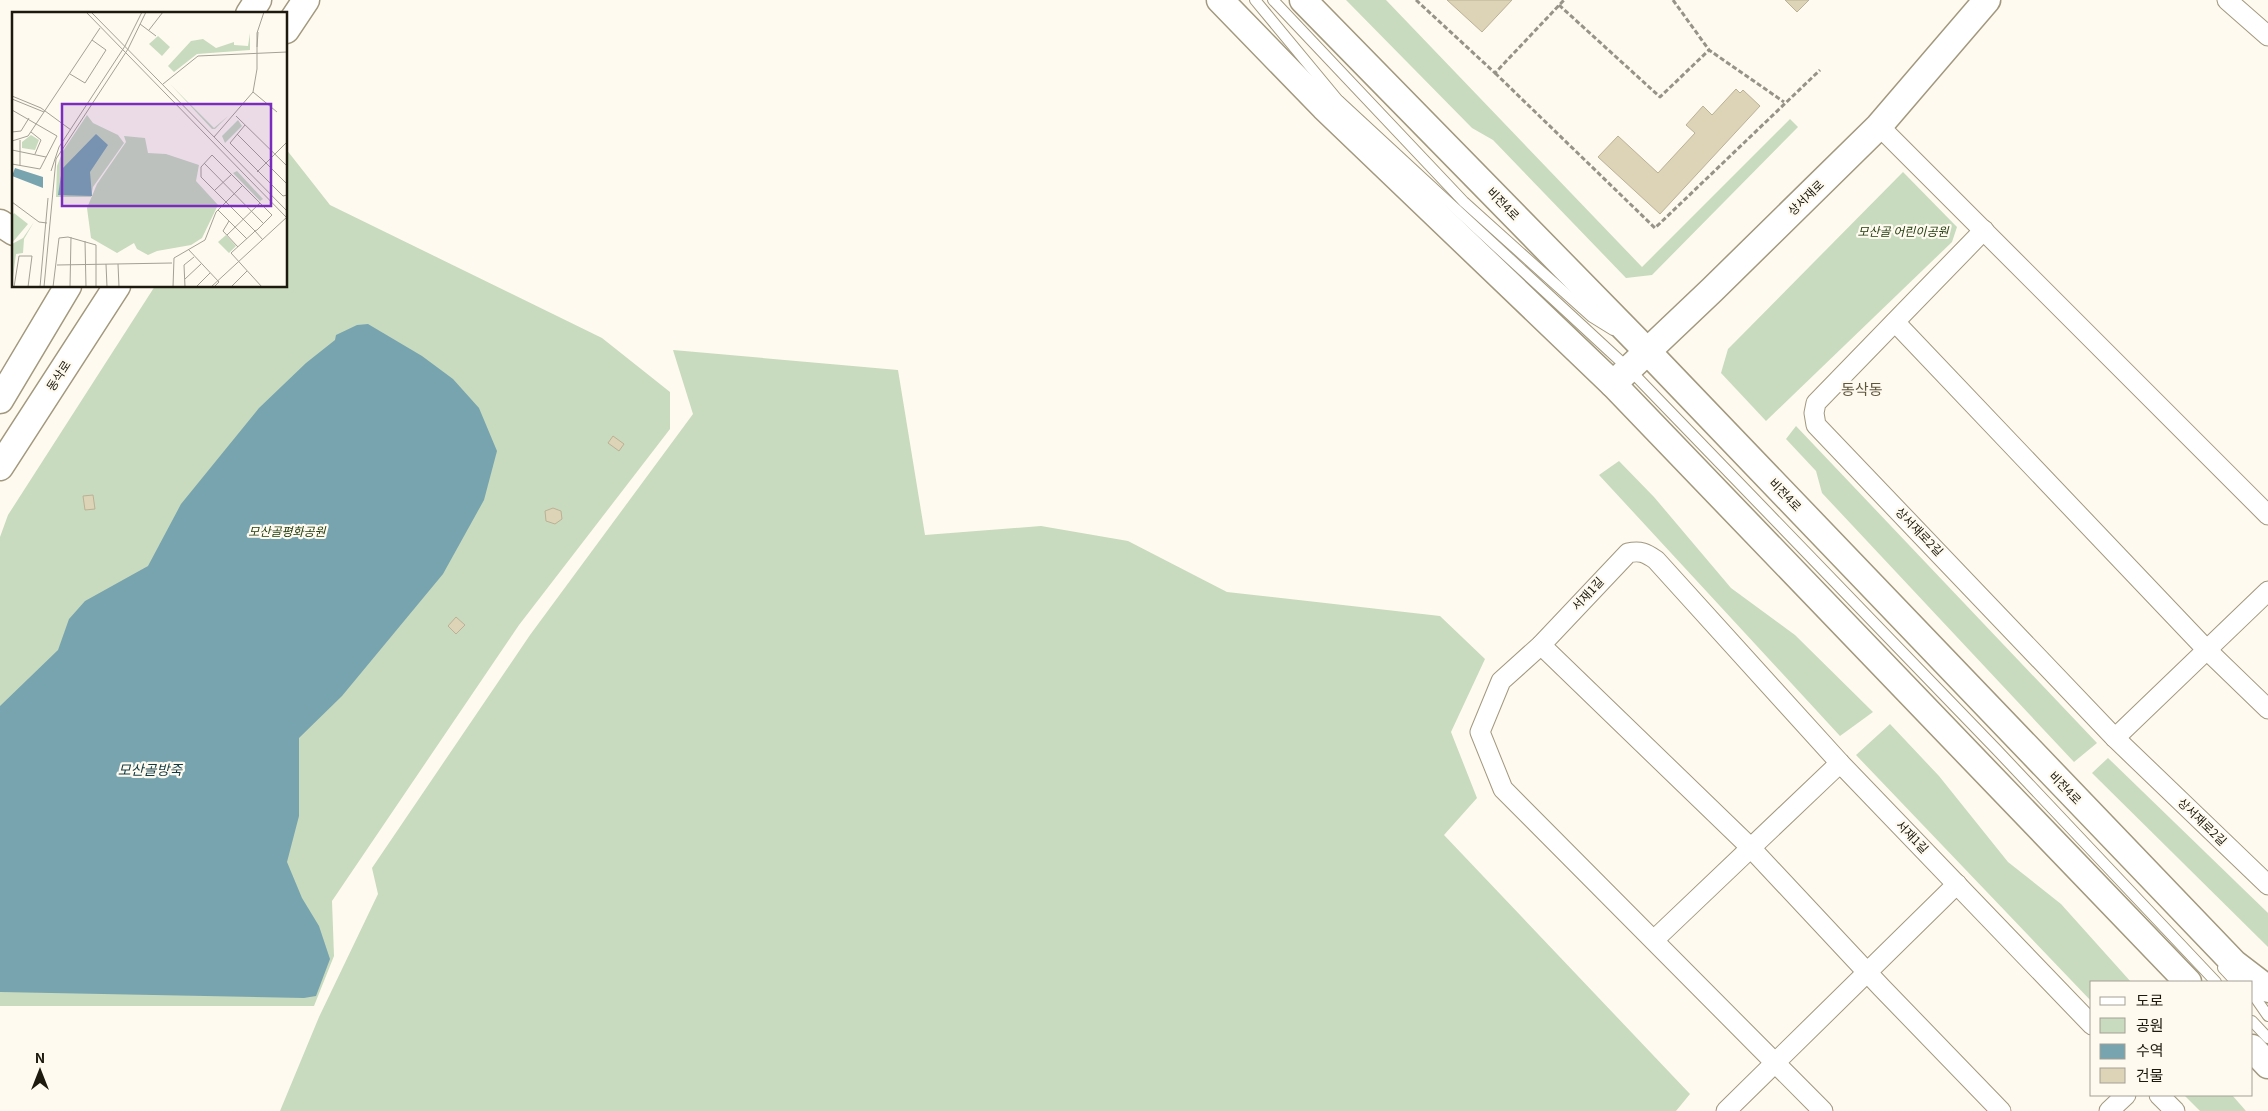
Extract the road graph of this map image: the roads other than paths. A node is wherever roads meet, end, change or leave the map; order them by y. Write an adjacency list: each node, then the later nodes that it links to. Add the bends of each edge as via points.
1 (258, 0): 9 (main road)
2 (306, 0): 10 (main road)
3 (1220, 0): 14 (main road, 비전4로)
4 (1255, 0): 12 (lane)
5 (1273, 0): 21 (lane, via 1464,202 1592,317)
6 (1303, 0): 23 (main road, 비전4로)
7 (1987, 0): 13 (main road, 상서재로)
8 (2227, 0): 11 (street)
9 (250, 12)
10 (288, 27)
11 (2268, 36)
12 (1339, 101): 14 (lane); 23 (lane)
13 (1879, 126): 16 (street); 23 (main road, 상서재로)
14 (1370, 150): 23 (main road, 비전4로)
15 (0, 223): 17 (main road)
16 (1984, 230): 20 (street, 상서재로2길); 27 (street)
17 (12, 231)
18 (67, 288): 24 (main road)
19 (107, 290): 26 (main road, 동삭로)
20 (1895, 322): 31 (street); 33 (street, 상서재로2길, via 1816,403 1816,425)
21 (1609, 328): 22 (lane); 23 (lane)
22 (1621, 341)
23 (1634, 364): 40 (main road, 비전4로); 41 (main road, 비전4로); 42 (lane)
24 (0, 400)
25 (1721, 444): 29 (lane)
26 (0, 467)
27 (2268, 515)
28 (2268, 591): 31 (street)
29 (1864, 593)
30 (1541, 644): 34 (street, 서재1길, via 1620,560 1639,551 1648,554); 35 (street); 38 (street, 서재1길, via 1501,681 1480,732 1504,789)
31 (2207, 650): 32 (street); 33 (street)
32 (2268, 709)
33 (2115, 738): 37 (street, 상서재로2길)
34 (1840, 763): 35 (street); 36 (street, 서재1길)
35 (1750, 847): 38 (street); 39 (street)
36 (1957, 884): 39 (street); 49 (street, 서재1길)
37 (2268, 886)
38 (1654, 940): 52 (street)
39 (1867, 971): 52 (street); 58 (street)
40 (2233, 972): 43 (main road, 비전4로)
41 (2187, 981)
42 (2215, 981)
43 (2242, 981)
44 (2253, 992): 47 (main road, 비전4로)
45 (2253, 994): 47 (lane)
46 (2253, 999): 47 (lane)
47 (2266, 1005)
48 (2253, 1022): 50 (lane)
49 (2090, 1023)
50 (2268, 1038)
51 (2253, 1049): 53 (main road)
52 (1776, 1063): 56 (street); 57 (street)
53 (2268, 1065)
54 (2125, 1096): 59 (street)
55 (2160, 1096): 60 (street)
56 (1726, 1111)
57 (1822, 1111)
58 (2001, 1111)
59 (2109, 1111)
60 (2175, 1111)

